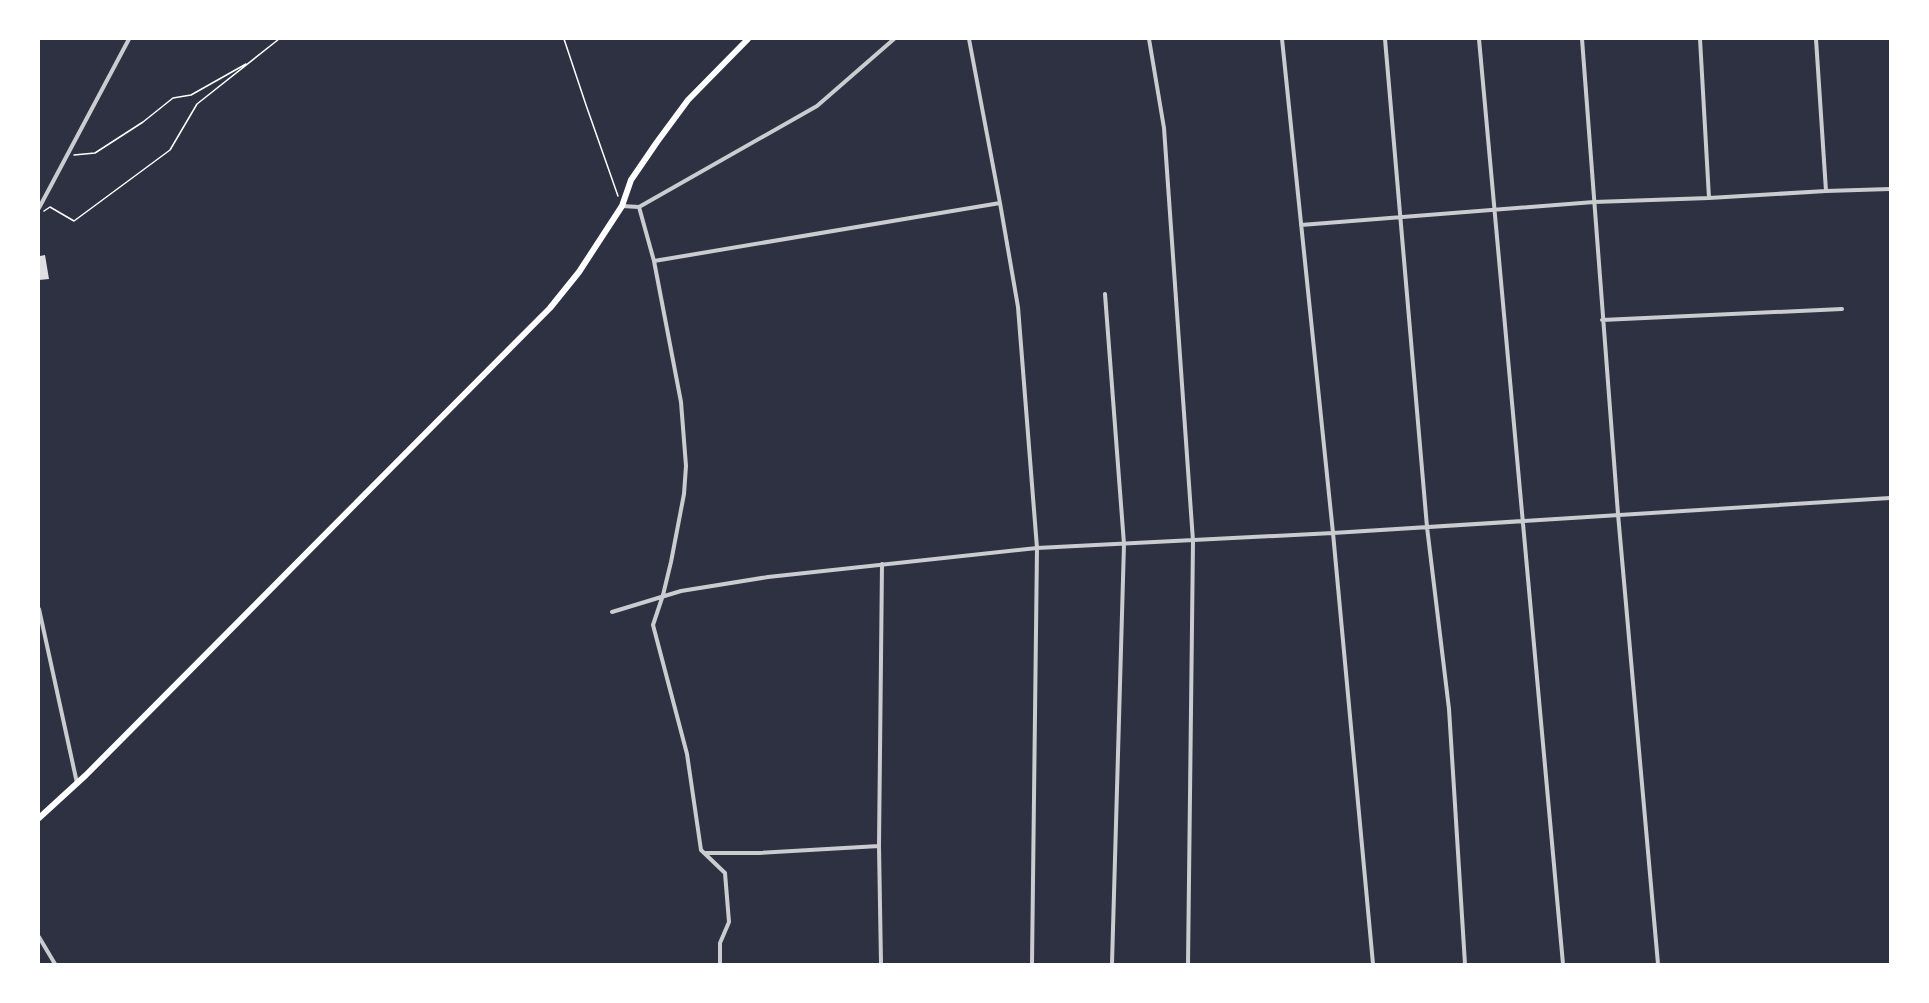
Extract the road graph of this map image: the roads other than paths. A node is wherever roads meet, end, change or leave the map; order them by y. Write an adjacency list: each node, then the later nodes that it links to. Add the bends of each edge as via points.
1 (129, 39): 19 (street)
2 (748, 39): 17 (main road, via 688,100 631,180)
3 (894, 39): 18 (street, via 817,106)
4 (970, 39): 16 (street)
5 (1149, 39): 32 (street, via 1164,128)
6 (1282, 39): 22 (street)
7 (1385, 39): 21 (street)
8 (1479, 39): 20 (street)
9 (1582, 39): 15 (street)
10 (1700, 39): 14 (street)
11 (1816, 39): 13 (street)
12 (1890, 189): 13 (street)
13 (1826, 191): 14 (street)
14 (1709, 198): 15 (street)
15 (1594, 202): 20 (street); 26 (street)
16 (1000, 203): 23 (street); 34 (street, via 1018,307)
17 (622, 206): 18 (street); 39 (main road, via 579,272 550,308)
18 (639, 206): 23 (street)
19 (39, 208)
20 (1493, 209): 21 (street); 29 (street)
21 (1401, 217): 22 (street); 30 (street)
22 (1301, 225): 31 (street)
23 (654, 261): 36 (street, via 682,402 686,466 679,521)
24 (1105, 294): 33 (street)
25 (1842, 309): 26 (street)
26 (1602, 320): 28 (street)
27 (1890, 498): 28 (street)
28 (1618, 514): 29 (street); 53 (street)
29 (1524, 521): 30 (street); 52 (street)
30 (1427, 527): 31 (street); 51 (street, via 1449,709)
31 (1333, 533): 32 (street); 50 (street)
32 (1193, 541): 33 (street); 49 (street)
33 (1124, 544): 34 (street); 48 (street)
34 (1037, 548): 35 (street); 47 (street)
35 (882, 564): 36 (street, via 768,577); 41 (street)
36 (663, 595): 38 (street); 42 (street, via 653,625 687,754 701,850)
37 (39, 609): 39 (street)
38 (612, 612)
39 (77, 783): 40 (main road)
40 (39, 818)
41 (879, 846): 42 (street, via 759,853); 46 (street)
42 (704, 853): 45 (street, via 726,873 729,922 720,943)
43 (39, 938): 44 (street)
44 (55, 964)
45 (720, 964)
46 (881, 964)
47 (1032, 964)
48 (1112, 964)
49 (1188, 964)
50 (1373, 964)
51 (1465, 964)
52 (1563, 964)
53 (1658, 964)

